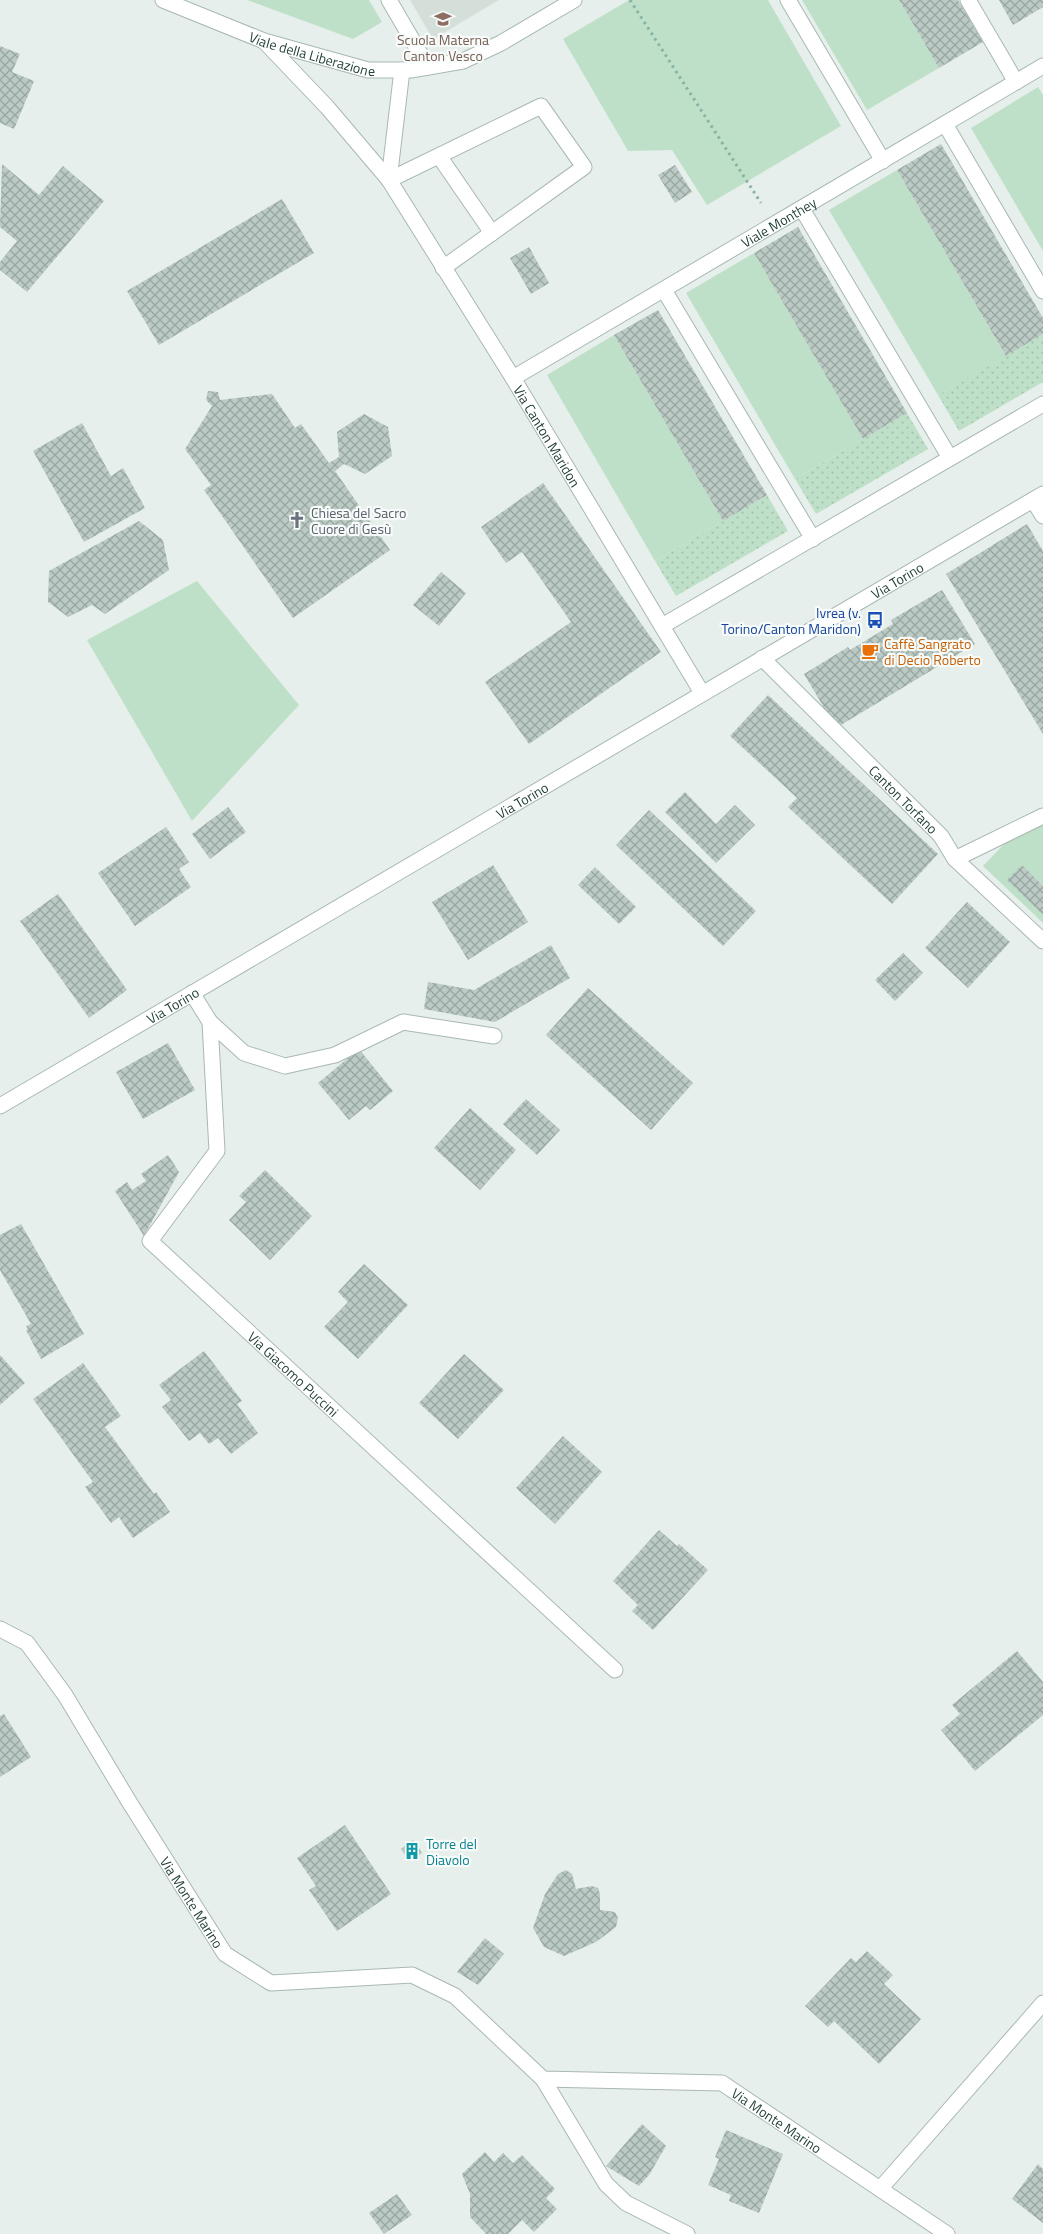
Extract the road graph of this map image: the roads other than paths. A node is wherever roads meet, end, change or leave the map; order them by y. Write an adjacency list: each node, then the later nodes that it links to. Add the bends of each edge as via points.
1 (162, 0): 6 (street, Viale della Liberazione)
2 (388, 0): 8 (street)
3 (574, 0): 8 (street, Viale della Liberazione, via 501,43 463,61)
4 (788, 0): 13 (street)
5 (968, 0): 10 (street)
6 (264, 41): 9 (street, Viale della Liberazione, via 368,70); 14 (street, Via Canton Maridon, via 327,107)
7 (1043, 66): 10 (street, Viale Monthey)
8 (428, 67): 9 (street, Viale della Liberazione)
9 (402, 70): 14 (street)
10 (1016, 82): 11 (street, Viale Monthey)
11 (945, 124): 13 (street, Viale Monthey); 19 (street)
12 (439, 156): 14 (street); 16 (street); 16 (street, via 541,106 584,167)
13 (883, 161): 15 (street, Viale Monthey)
14 (389, 180): 17 (street, Via Canton Maridon)
15 (802, 209): 18 (street, Viale Monthey); 22 (street)
16 (492, 233): 17 (street)
17 (443, 268): 20 (street, Via Canton Maridon)
18 (664, 290): 20 (street, Viale Monthey); 25 (street)
19 (1043, 291)
20 (514, 378): 26 (street, Via Canton Maridon)
21 (1043, 404): 22 (street)
22 (950, 458): 25 (street)
23 (1038, 497): 24 (street); 27 (street, Via Torino)
24 (1043, 516)
25 (813, 539): 26 (street)
26 (662, 626): 28 (street, Via Canton Maridon)
27 (762, 658): 28 (street, Via Torino); 30 (street, Canton Torfano, via 940,836)
28 (702, 693): 32 (street, Via Torino)
29 (1043, 816): 30 (street)
30 (955, 859): 31 (street, Canton Torfano)
31 (1043, 941)
32 (192, 993): 33 (street, Via Giacomo Puccini); 35 (street, Via Torino)
33 (210, 1022): 34 (street, Via Giacomo Puccini, via 244,1053 286,1066 335,1055 403,1022); 37 (street, Via Giacomo Puccini, via 217,1151 150,1241)
34 (494, 1036)
35 (0, 1106)
36 (0, 1630): 39 (street, Via Monte Marino, via 27,1643 65,1695 225,1954 271,1983 412,1975 455,1996)
37 (615, 1670)
38 (1043, 2003): 40 (street)
39 (542, 2079): 40 (street, Via Monte Marino, via 722,2083); 41 (street, Via Monte Marino, via 606,2184 626,2203)
40 (880, 2189): 42 (street, Via Monte Marino)
41 (687, 2234)
42 (947, 2234)

